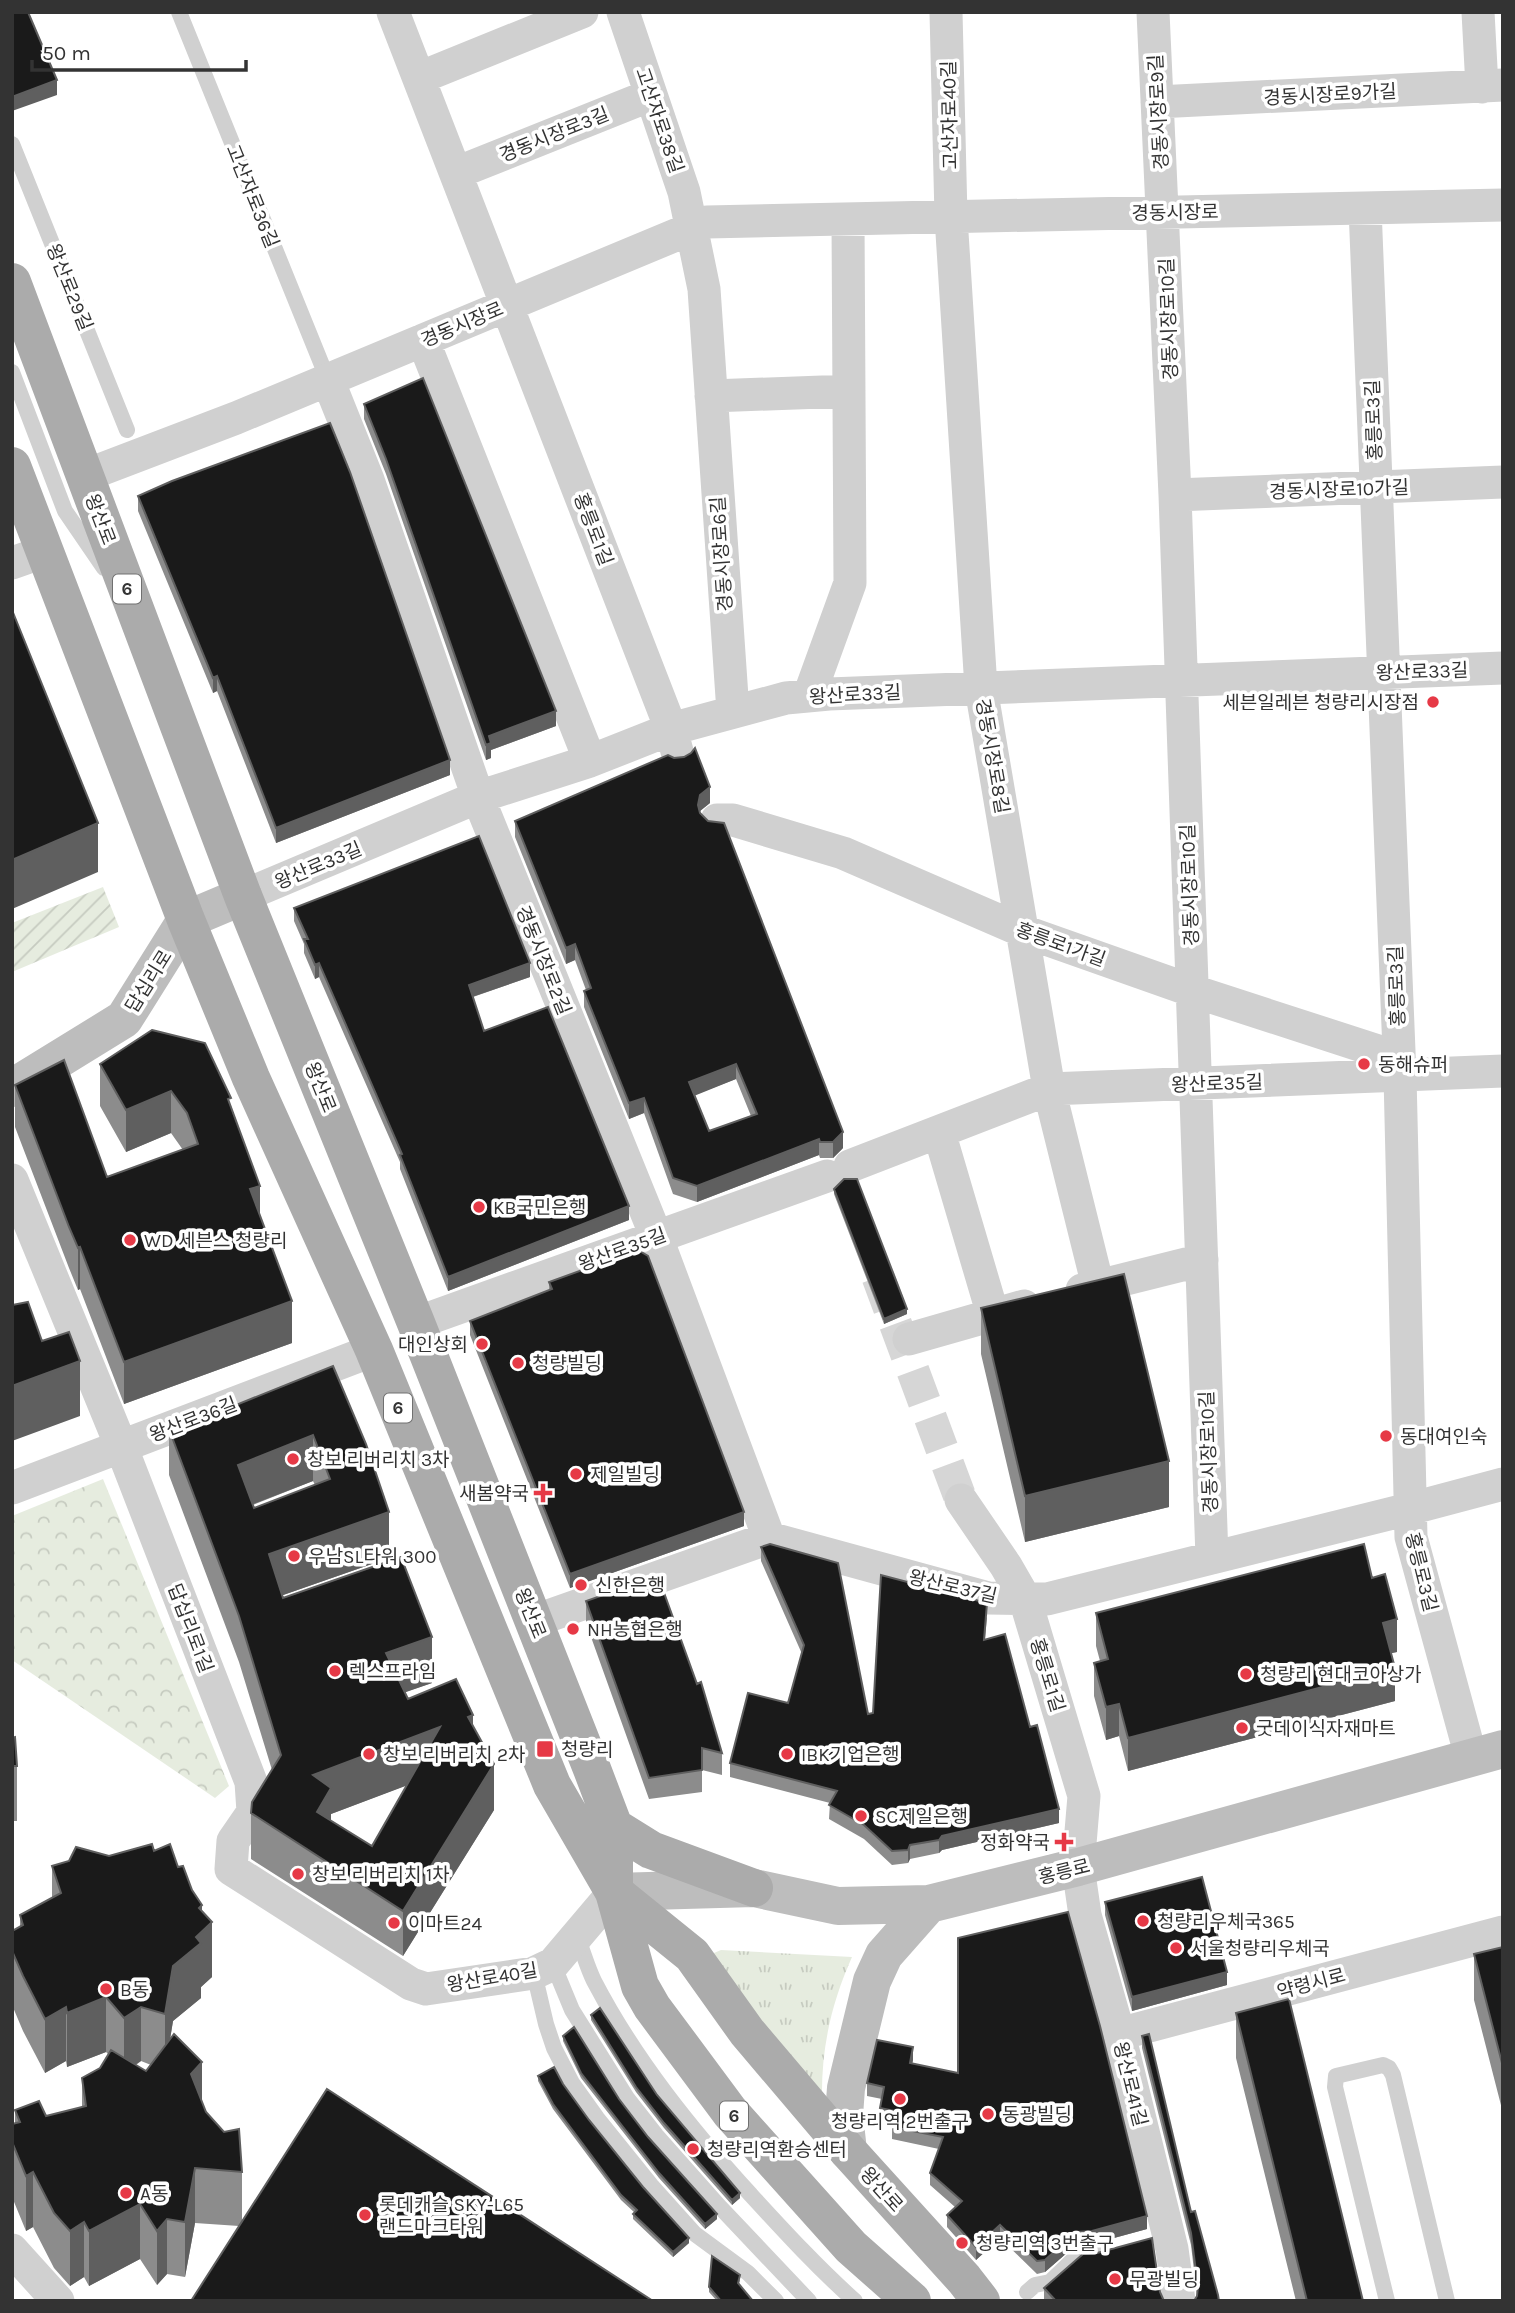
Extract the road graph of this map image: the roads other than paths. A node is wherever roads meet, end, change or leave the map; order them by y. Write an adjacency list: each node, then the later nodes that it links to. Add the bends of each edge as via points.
1 (179, 12): 24 (lane, 고산자로36길)
2 (393, 12): 8 (street)
3 (582, 12): 8 (street)
4 (624, 12): 10 (street, 고산자로38길)
5 (946, 12): 17 (street, 고산자로40길)
6 (1153, 12): 11 (street, 경동시장로9길)
7 (1478, 12): 9 (street)
8 (419, 78): 13 (street)
9 (1492, 86): 11 (street, 경동시장로9가길)
10 (652, 95): 13 (street, 경동시장로3길); 19 (street, 고산자로38길)
11 (1157, 102): 16 (street, 경동시장로9길)
12 (12, 144): 27 (lane, 왕산로29길)
13 (456, 173): 21 (street)
14 (1503, 205): 15 (street, 경동시장로)
15 (1365, 208): 16 (street, 경동시장로); 31 (street, 홍릉로3길)
16 (1164, 212): 17 (street, 경동시장로); 32 (street, 경동시장로10길)
17 (951, 217): 18 (street, 경동시장로); 38 (street, 경동시장로8길)
18 (848, 219): 19 (street, 경동시장로, via 707,222); 25 (street)
19 (692, 228): 21 (street, 경동시장로); 26 (street, 경동시장로6길, via 704,289)
20 (12, 282): 29 (main road, 왕산로 / 6)
21 (508, 305): 22 (street, 경동시장로); 41 (street, 홍릉로1길)
22 (423, 340): 24 (street, 경동시장로); 42 (street)
23 (12, 372): 34 (lane, via 65,511)
24 (328, 380): 29 (street, 경동시장로); 43 (street, 경동시장로2길, via 368,480)
25 (849, 391): 26 (street); 39 (street, via 850,583)
26 (711, 396): 40 (street, 경동시장로6길)
27 (127, 430)
28 (12, 466): 33 (main road, 왕산로 / 6)
29 (85, 476): 34 (main road, 왕산로 / 6)
30 (1503, 482): 31 (street, 경동시장로10가길)
31 (1376, 487): 32 (street, 경동시장로10가길); 36 (street, 홍릉로3길)
32 (1175, 495): 37 (street, 경동시장로10길)
33 (29, 557): 46 (main road, 왕산로 / 6)
34 (139, 620): 45 (main road, 왕산로 / 6)
35 (1503, 668): 36 (street, 왕산로33길)
36 (1383, 673): 37 (street, 왕산로33길); 50 (street, 홍릉로3길)
37 (1181, 680): 38 (street, 왕산로33길); 48 (street, 경동시장로10길)
38 (981, 688): 39 (street, 왕산로33길); 47 (street, 경동시장로8길)
39 (809, 696): 40 (street, 왕산로33길)
40 (733, 712): 41 (street, 왕산로33길)
41 (675, 742): 42 (street, 왕산로33길)
42 (590, 761): 43 (street, 왕산로33길)
43 (478, 797): 45 (street, 왕산로33길); 56 (street, 경동시장로2길)
44 (717, 820): 47 (street, 홍릉로1가길, via 733,820 843,853)
45 (243, 896): 46 (main road); 60 (main road, 왕산로 / 6)
46 (186, 919): 52 (main road, 답십리로, via 124,1019); 62 (main road, 왕산로 / 6, via 251,1078)
47 (1023, 931): 48 (street, 홍릉로1가길); 53 (street, 경동시장로8길)
48 (1193, 991): 50 (street, 홍릉로1가길, via 1384,1053); 51 (street, 경동시장로10길)
49 (1503, 1072): 50 (street, 왕산로35길)
50 (1400, 1076): 51 (street, 왕산로35길); 67 (street, 홍릉로3길)
51 (1196, 1083): 53 (street, 왕산로35길); 57 (street, 경동시장로10길)
52 (12, 1088)
53 (1049, 1089): 54 (street, 왕산로35길); 58 (street, 경동시장로8길)
54 (939, 1132): 56 (street, 왕산로35길); 59 (street)
55 (12, 1180): 63 (street, 답십리로1길)
56 (656, 1236): 60 (street, 왕산로35길); 68 (street, 경동시장로2길)
57 (1202, 1260): 58 (street); 69 (street, 경동시장로10길)
58 (1098, 1286): 59 (street)
59 (993, 1315): 61 (street)
60 (416, 1323): 71 (main road, 왕산로 / 6)
61 (909, 1339)
62 (374, 1350): 63 (street, 왕산로36길); 76 (main road, 왕산로 / 6, via 552,1785)
63 (121, 1446): 65 (street, 왕산로36길); 81 (street, 답십리로1길, via 251,1782 253,1812 233,1841 230,1869)
64 (1503, 1484): 67 (street, 왕산로37길)
65 (12, 1488)
66 (961, 1500): 70 (street, 홍릉로1길)
67 (1409, 1509): 69 (street, 왕산로37길); 72 (street, 홍릉로3길, via 1411,1537)
68 (769, 1538): 70 (street, 왕산로37길, via 988,1598); 71 (street)
69 (1212, 1558): 70 (street, 왕산로37길, via 1047,1599)
70 (1025, 1599): 74 (street, 홍릉로1길, via 1084,1796)
71 (534, 1621): 73 (main road, 왕산로 / 6)
72 (1487, 1753): 74 (main road, 홍릉로)
73 (614, 1827): 75 (main road, via 651,1850); 76 (main road, 왕산로 / 6)
74 (1078, 1867): 77 (main road, 홍릉로); 82 (street, 왕산로41길, via 1085,1915)
75 (754, 1888): 76 (main road, 홍릉로); 77 (main road, 홍릉로, via 838,1906)
76 (614, 1892): 79 (street, 왕산로40길); 83 (main road, 왕산로 / 6, via 692,1955 747,2032); 91 (main road, 왕산로 / 6, via 640,1986 670,2034 730,2112 851,2247)
77 (929, 1904): 83 (main road, via 884,1955 872,1981 846,2088)
78 (1503, 1933): 82 (street, 약령시로)
79 (577, 1937): 80 (street, 왕산로40길); 90 (lane, via 594,1980 637,2053 694,2130 808,2258)
80 (543, 1968): 81 (street, 왕산로40길); 88 (lane, via 546,2024 554,2048 597,2118 695,2234 748,2273); 89 (lane, via 656,2135)
81 (419, 1987)
82 (1119, 2034): 93 (street, 왕산로41길)
83 (848, 2151): 92 (main road, 왕산로 / 6)
84 (1119, 2247): 86 (lane, via 1078,2255 1050,2282)
85 (12, 2250): 87 (street)
86 (1027, 2292)
87 (58, 2301)
88 (776, 2301)
89 (808, 2301)
90 (856, 2301)
91 (912, 2301)
92 (981, 2301)
93 (1179, 2301)
94 (1387, 2301): 95 (lane, via 1335,2087 1336,2076 1383,2065 1393,2075)
95 (1447, 2301)

